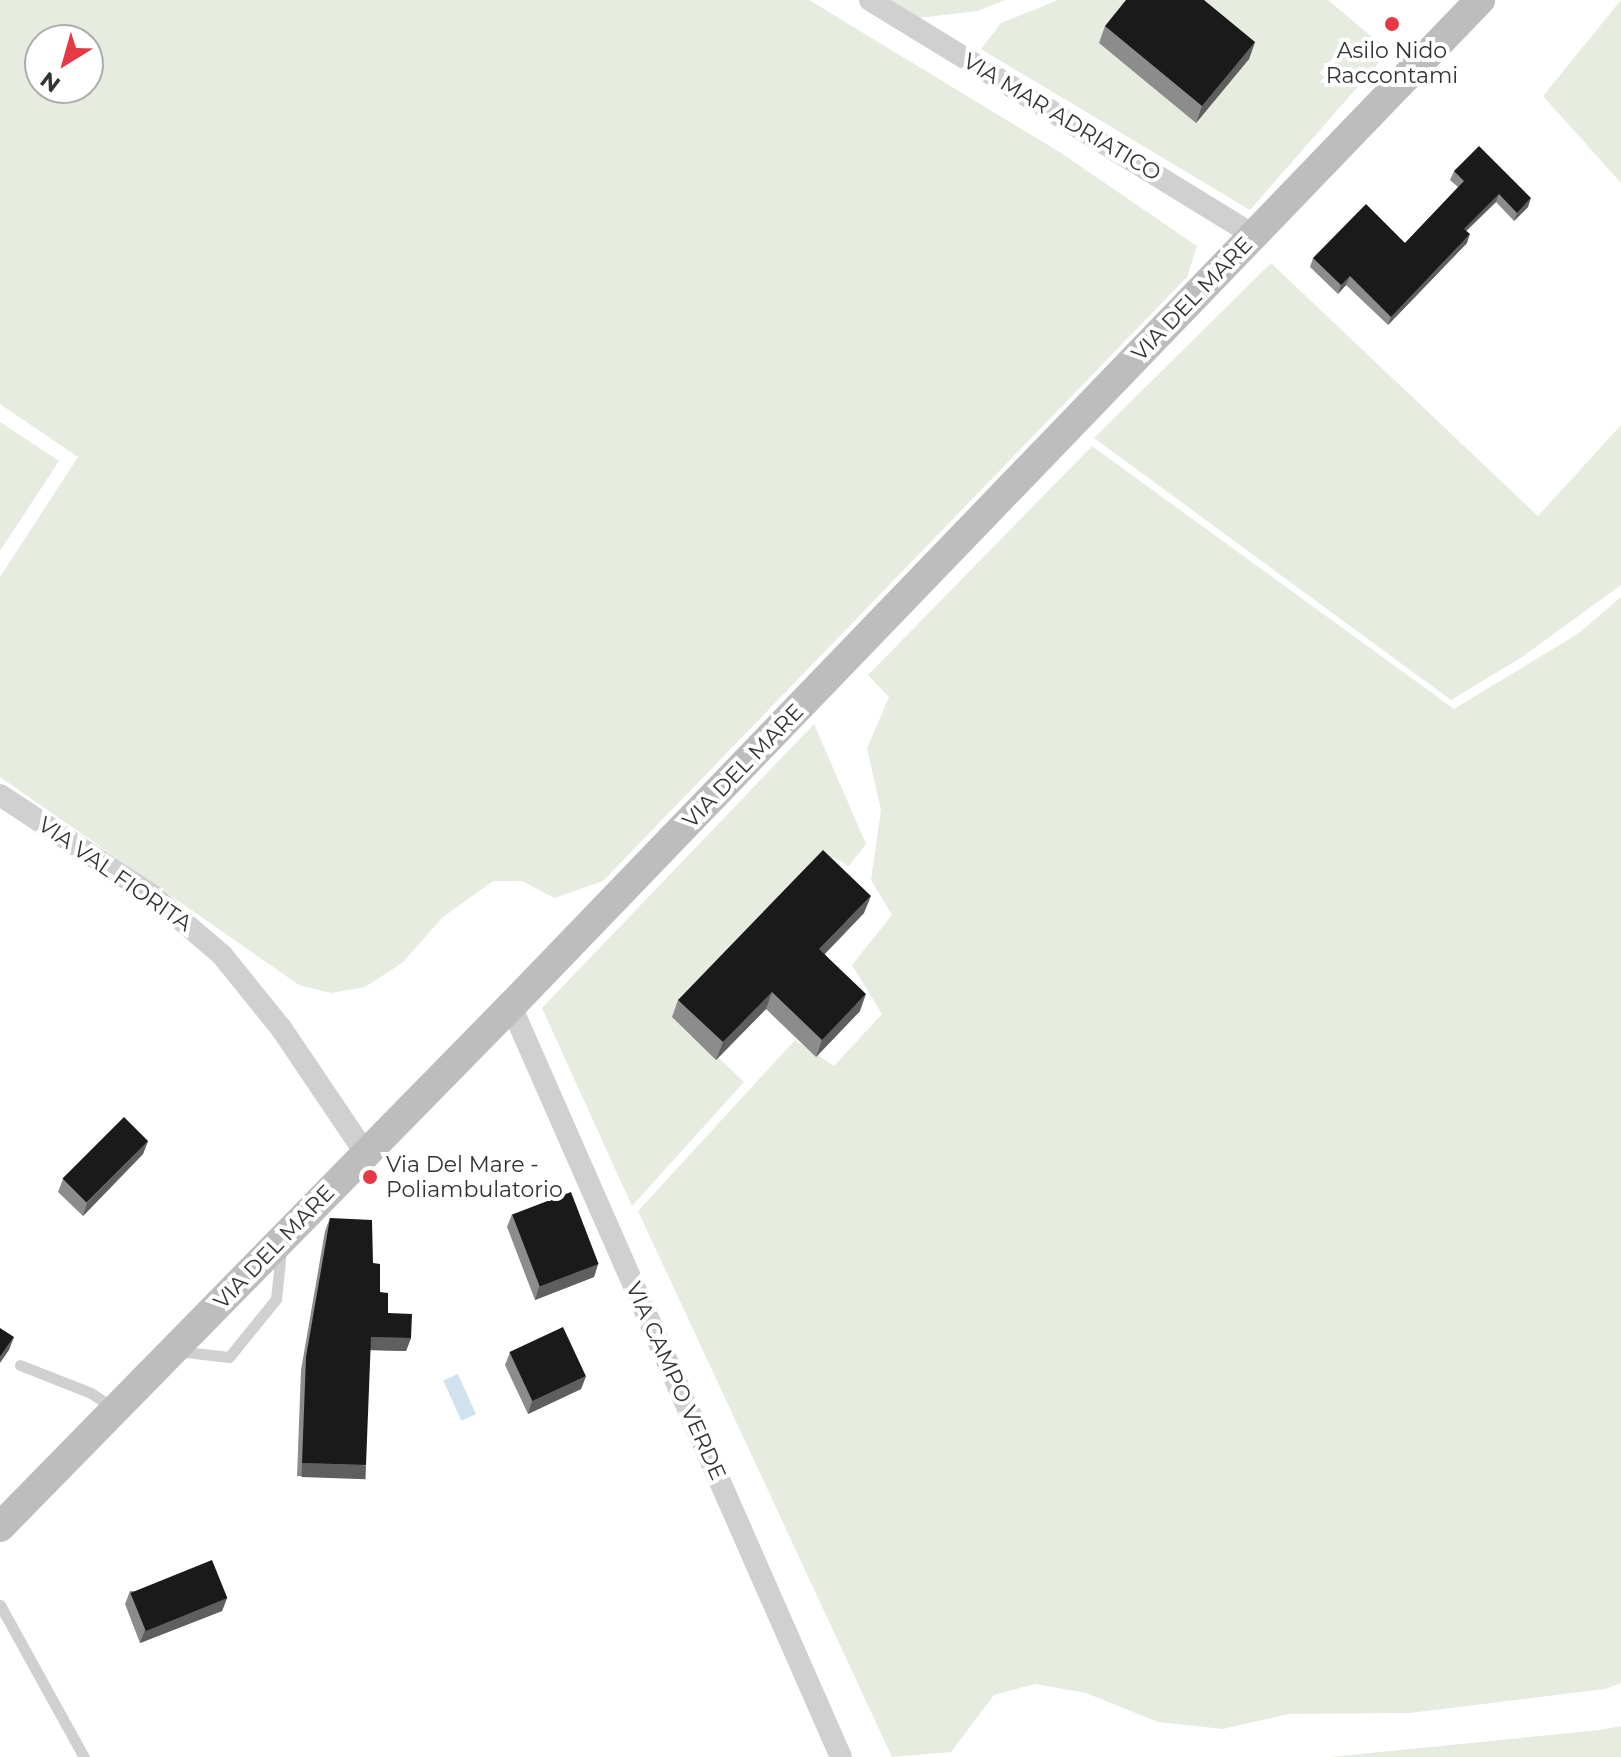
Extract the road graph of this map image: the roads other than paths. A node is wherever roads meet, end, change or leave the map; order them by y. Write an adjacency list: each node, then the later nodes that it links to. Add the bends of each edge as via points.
1 (870, 0): 3 (street, VIA MAR ADRIATICO)
2 (1480, 0): 3 (main road, VIA DEL MARE)
3 (1254, 235): 5 (main road, VIA DEL MARE)
4 (0, 795): 6 (street, VIA VAL FIORITA, via 153,896 203,936 274,1017)
5 (511, 1006): 6 (main road, VIA DEL MARE); 14 (street, VIA CAMPO VERDE)
6 (366, 1154): 7 (main road, VIA DEL MARE)
7 (282, 1239): 8 (main road, VIA DEL MARE); 8 (lane, via 276,1299 229,1357)
8 (173, 1351): 10 (main road, VIA DEL MARE)
9 (20, 1365): 10 (lane, via 91,1393)
10 (115, 1409): 11 (main road, VIA DEL MARE)
11 (0, 1527)
12 (0, 1605): 13 (lane)
13 (84, 1757)
14 (841, 1757)

